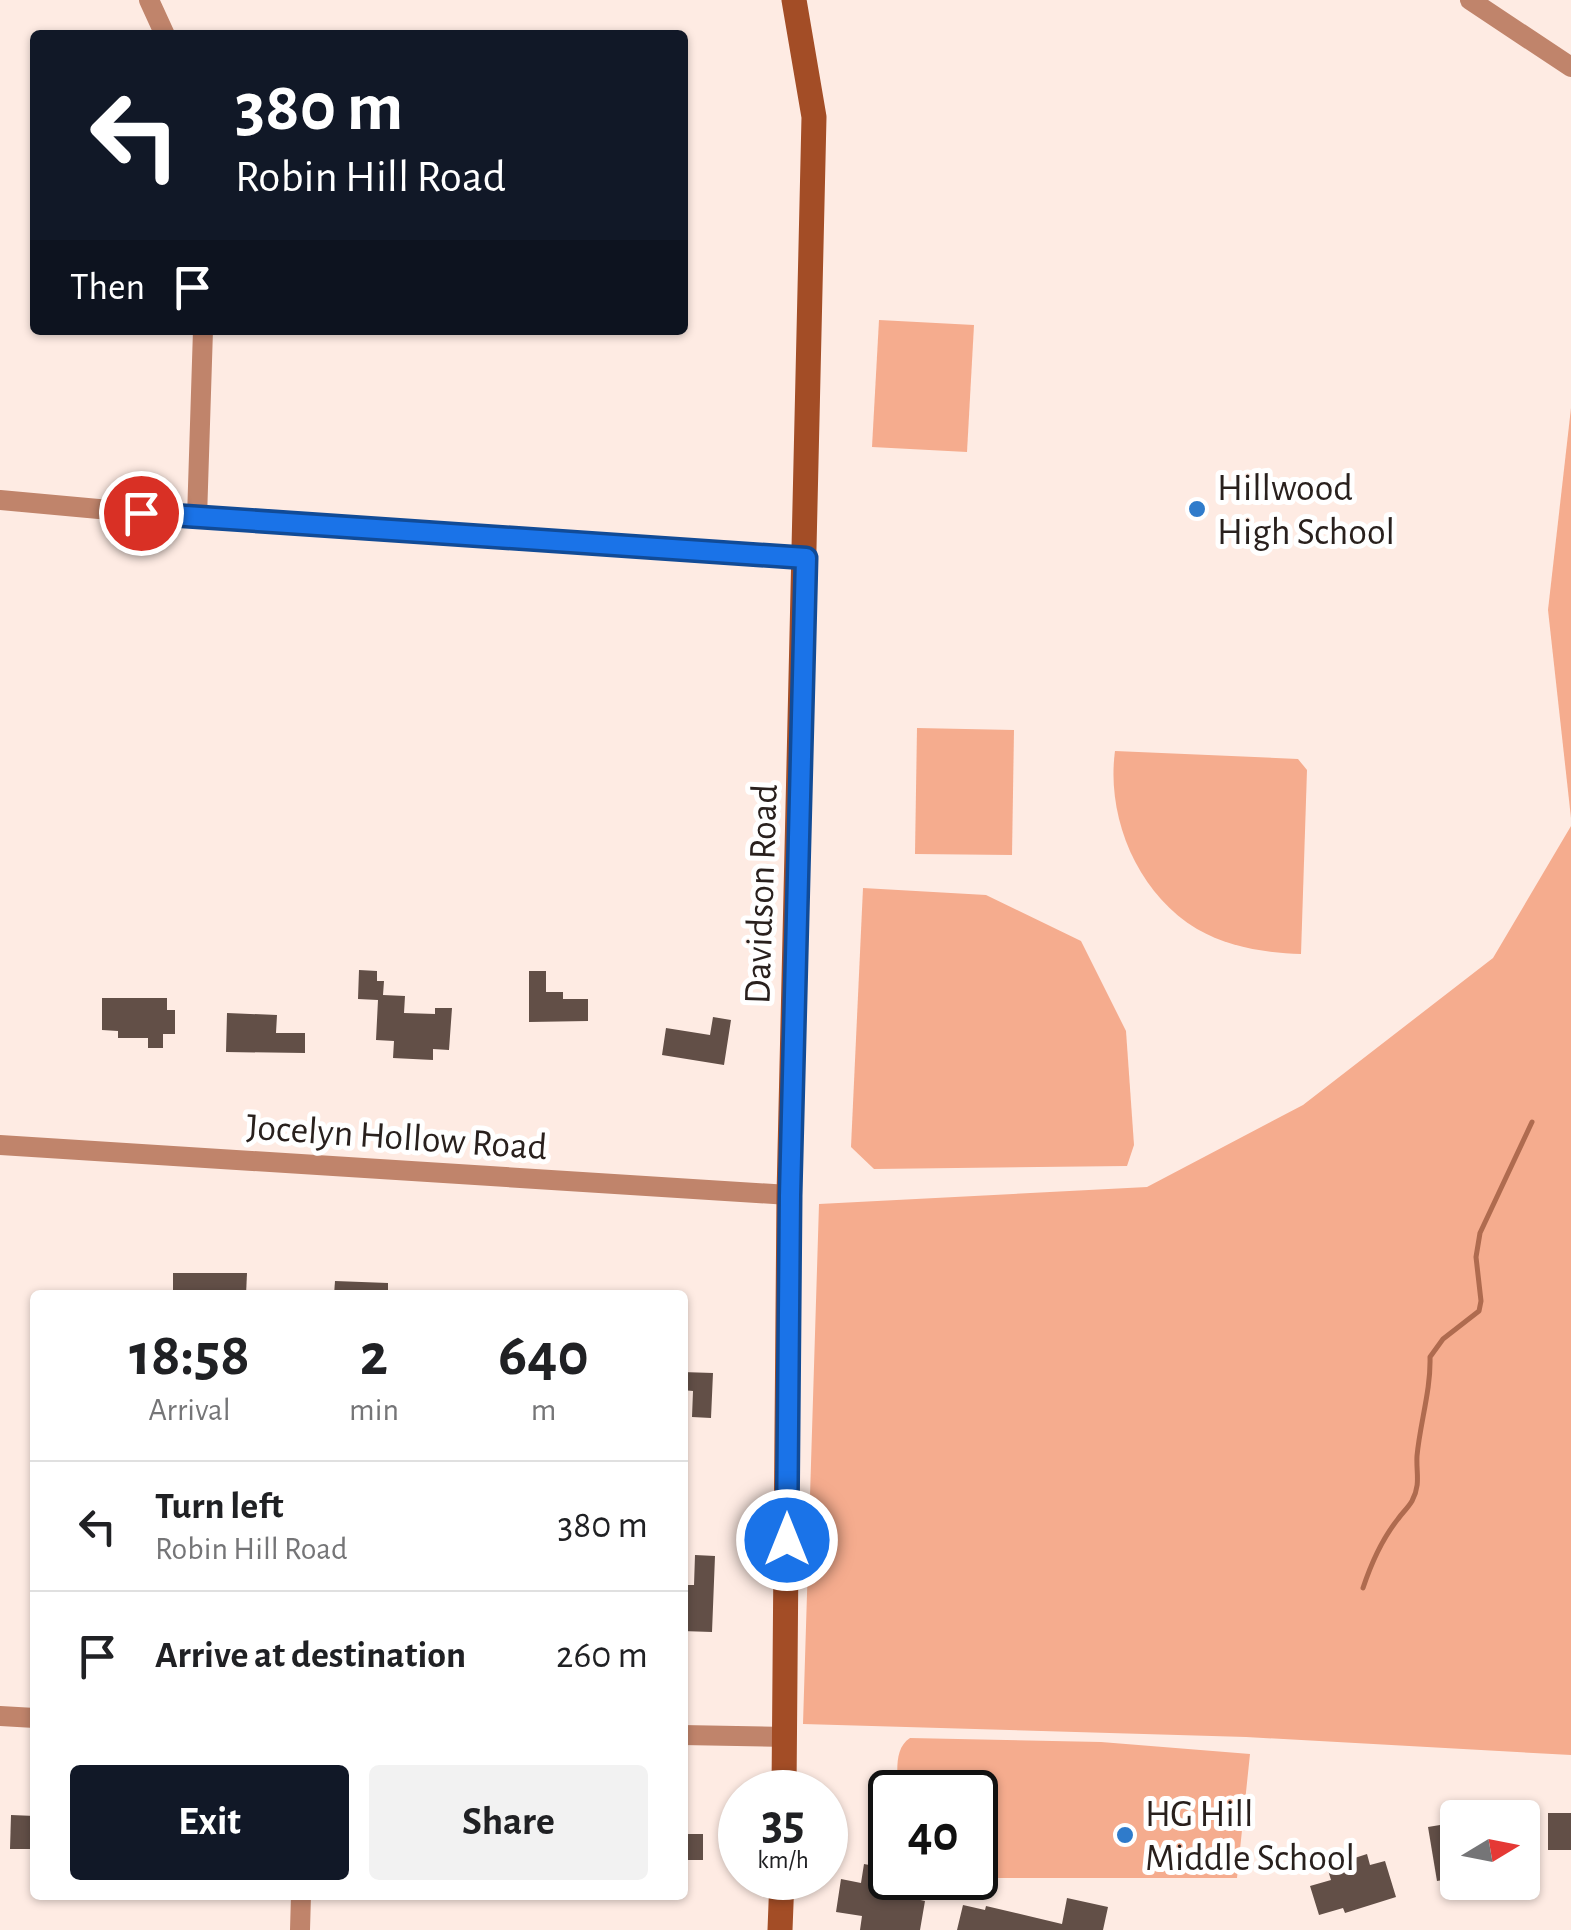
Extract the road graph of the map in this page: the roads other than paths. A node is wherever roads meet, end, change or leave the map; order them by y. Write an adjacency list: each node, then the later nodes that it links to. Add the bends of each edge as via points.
1 (150, 0): 4 (street)
2 (794, 0): 9 (street, Davidson Road, via 814,117)
3 (1470, 0): 5 (street)
4 (163, 30)
5 (1571, 67)
6 (203, 335): 8 (street)
7 (0, 500): 8 (street)
8 (197, 518): 9 (street)
9 (806, 558): 11 (street, Davidson Road)
10 (0, 1146): 11 (street, Jocelyn Hollow Road)
11 (790, 1196): 15 (street, Davidson Road)
12 (0, 1716): 13 (street)
13 (30, 1718)
14 (688, 1735): 15 (street)
15 (786, 1737): 16 (street, Davidson Road)
16 (785, 1770)
17 (301, 1900): 19 (street)
18 (781, 1900): 20 (street)
19 (300, 1930)
20 (780, 1930)

